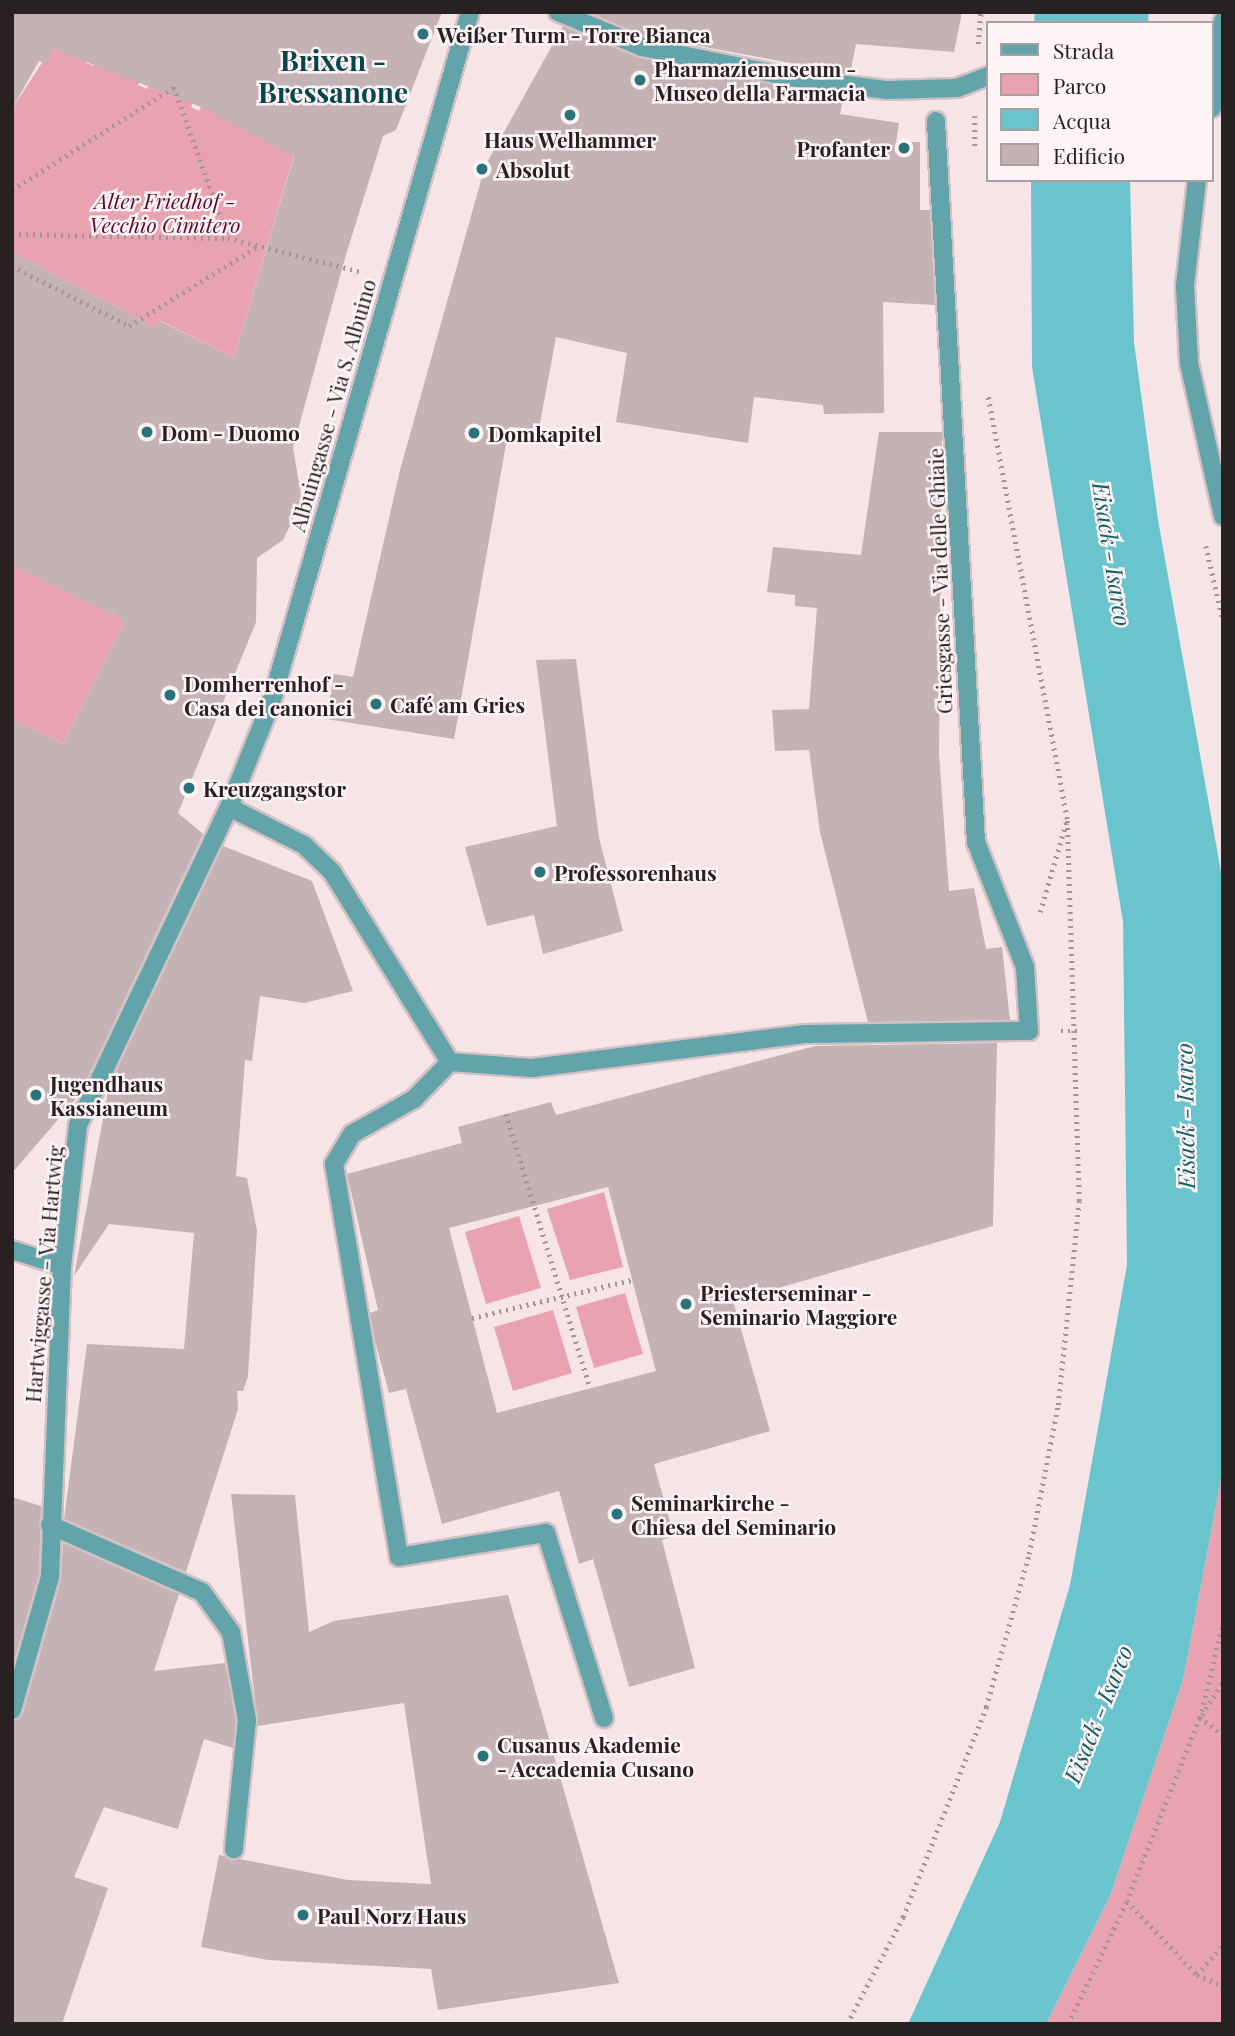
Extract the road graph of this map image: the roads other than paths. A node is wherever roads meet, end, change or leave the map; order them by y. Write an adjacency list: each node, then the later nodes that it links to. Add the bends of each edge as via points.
1 (470, 12): 10 (street, Albuingasse - Via S. Albuino, via 271,703)
2 (558, 12): 5 (street, via 642,47 801,79 887,90 957,88)
3 (1223, 21): 4 (street)
4 (1217, 66): 6 (street)
5 (986, 77)
6 (1214, 91)
7 (936, 121): 11 (street, Griesgasse - Via delle Ghiaie, via 976,842 1025,967 1029,1031 805,1034 532,1068)
8 (1197, 182): 9 (street, via 1185,286 1189,363)
9 (1223, 516)
10 (229, 807): 11 (street, via 304,845 332,872); 13 (street, Hartwiggasse - Via Hartwig, via 78,1125)
11 (450, 1062): 16 (street, via 414,1099 352,1134 334,1164 399,1557 546,1533)
12 (12, 1250): 13 (street)
13 (62, 1266): 14 (street, Hartwiggasse - Via Hartwig)
14 (50, 1525): 15 (street, Hartwiggasse - Via Hartwig, via 50,1577); 17 (street, via 202,1592 231,1632 247,1720)
15 (12, 1710)
16 (604, 1718)
17 (234, 1849)

